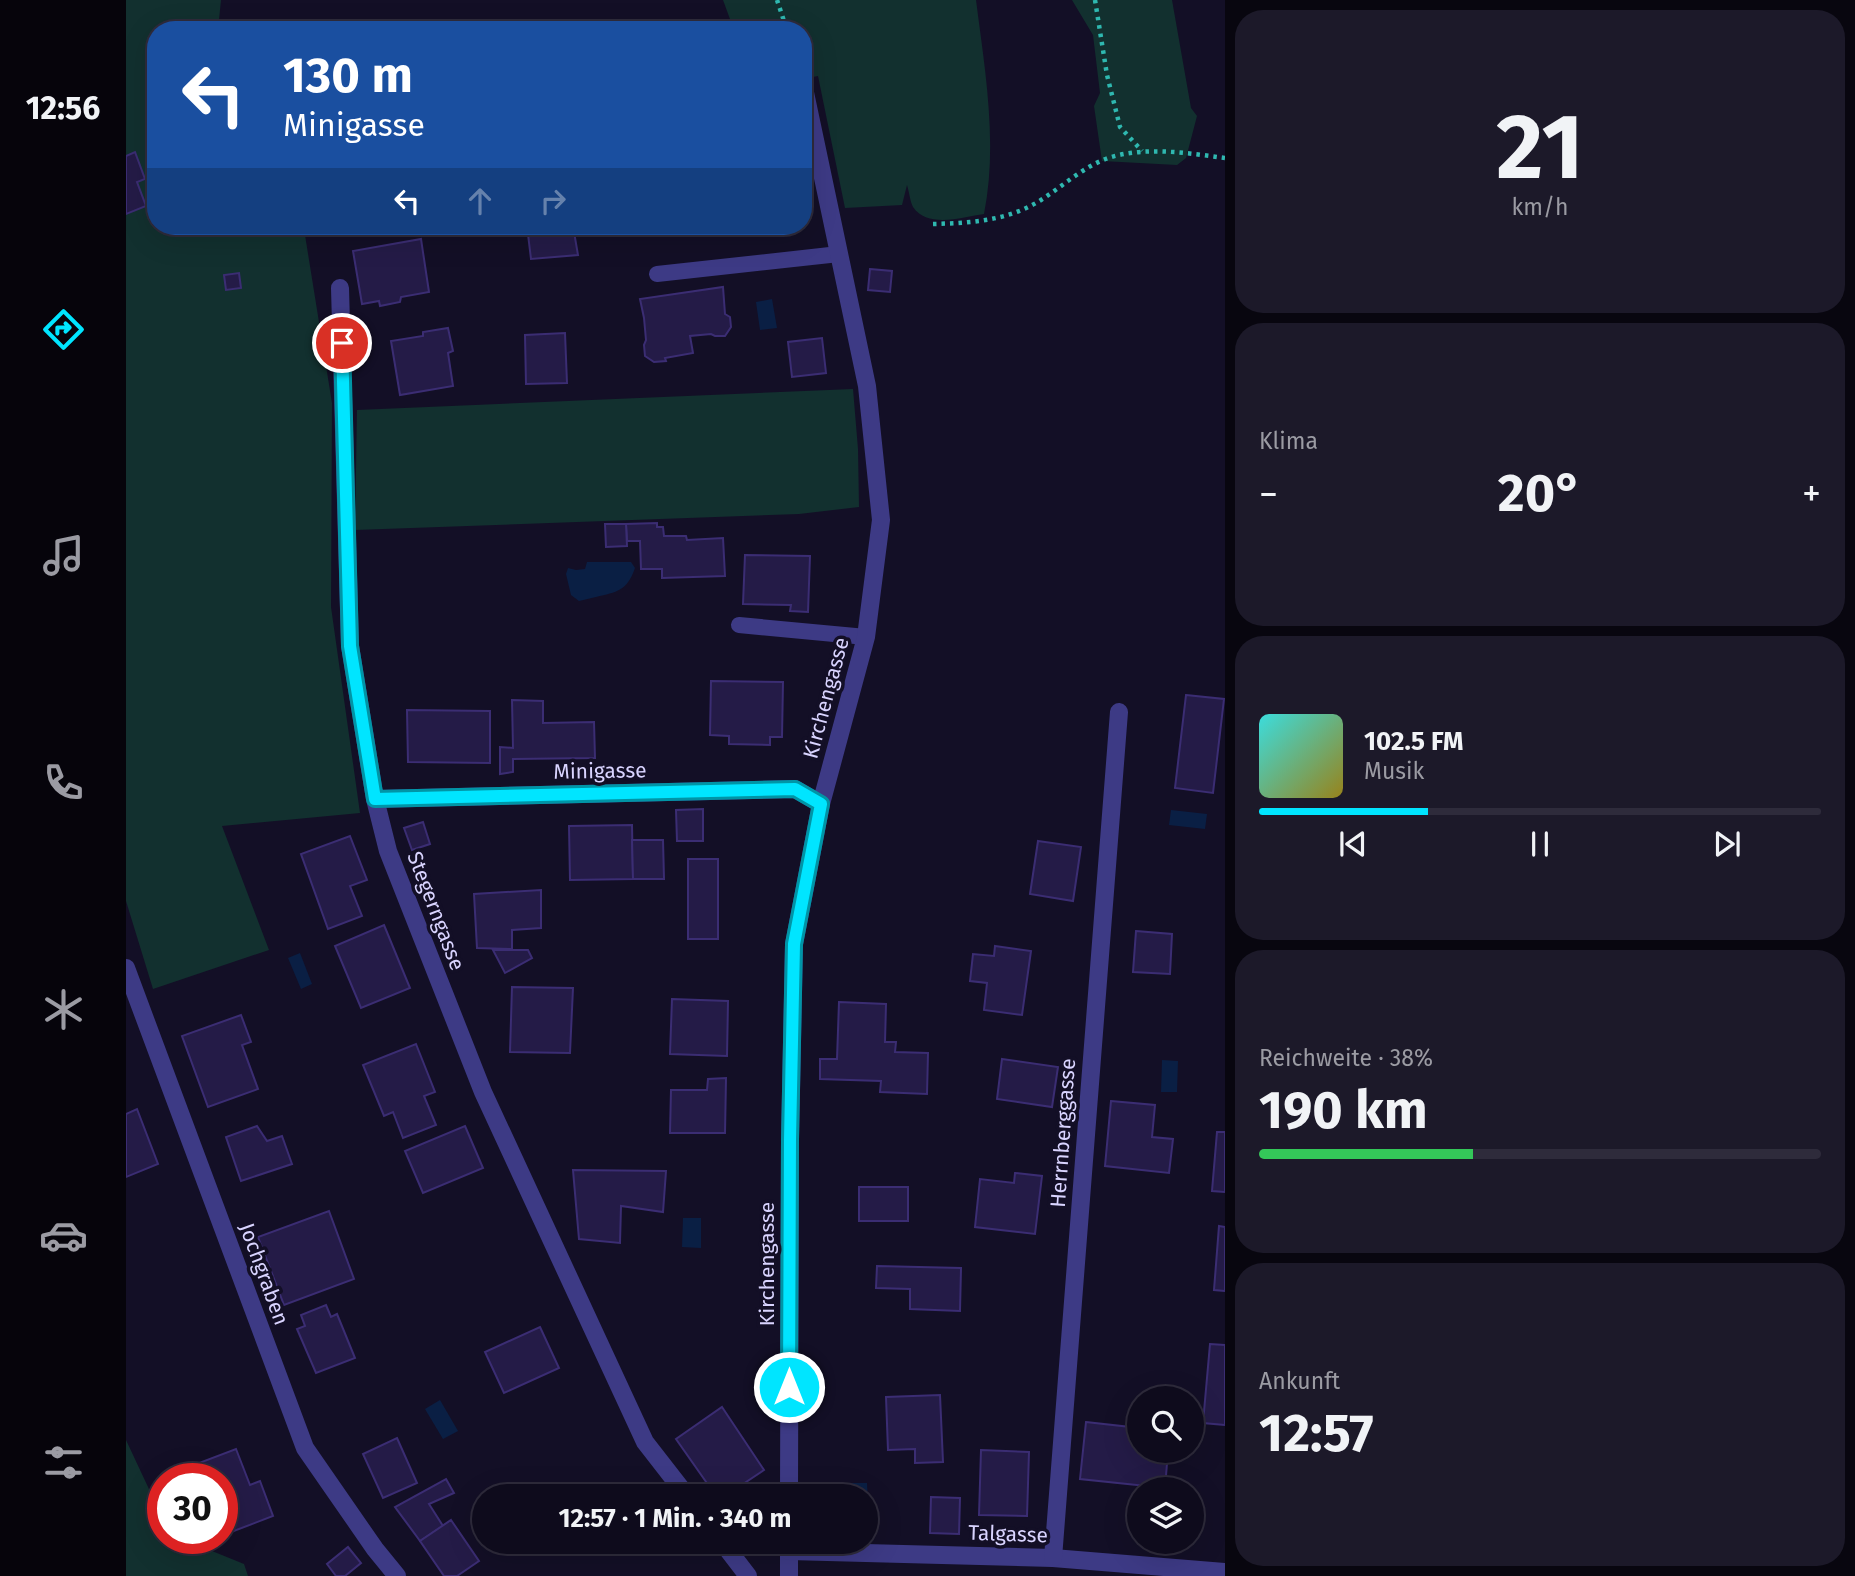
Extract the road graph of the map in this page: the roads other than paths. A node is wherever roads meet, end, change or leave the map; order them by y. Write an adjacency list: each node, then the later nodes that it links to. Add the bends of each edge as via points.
1 (812, 126): 2 (street, Kirchengasse)
2 (839, 254): 3 (lane); 6 (street, Kirchengasse, via 867,386 881,520)
3 (657, 274)
4 (340, 288): 8 (street, Stegerngasse, via 350,646)
5 (739, 625): 6 (lane)
6 (866, 637): 9 (street, Kirchengasse)
7 (1119, 712): 16 (street, Herrnberggasse)
8 (375, 799): 9 (street, Minigasse, via 795,789); 11 (street, Stegerngasse, via 388,851 483,1092 645,1442)
9 (821, 804): 12 (street, Kirchengasse, via 794,944)
10 (126, 968): 18 (street, Jochgraben, via 305,1448)
11 (678, 1484)
12 (789, 1484)
13 (878, 1550): 16 (street, Talgasse)
14 (731, 1554): 19 (street)
15 (789, 1554): 20 (street)
16 (1053, 1558): 17 (street, Talgasse)
17 (1225, 1572)
18 (397, 1576)
19 (748, 1576)
20 (789, 1576)

